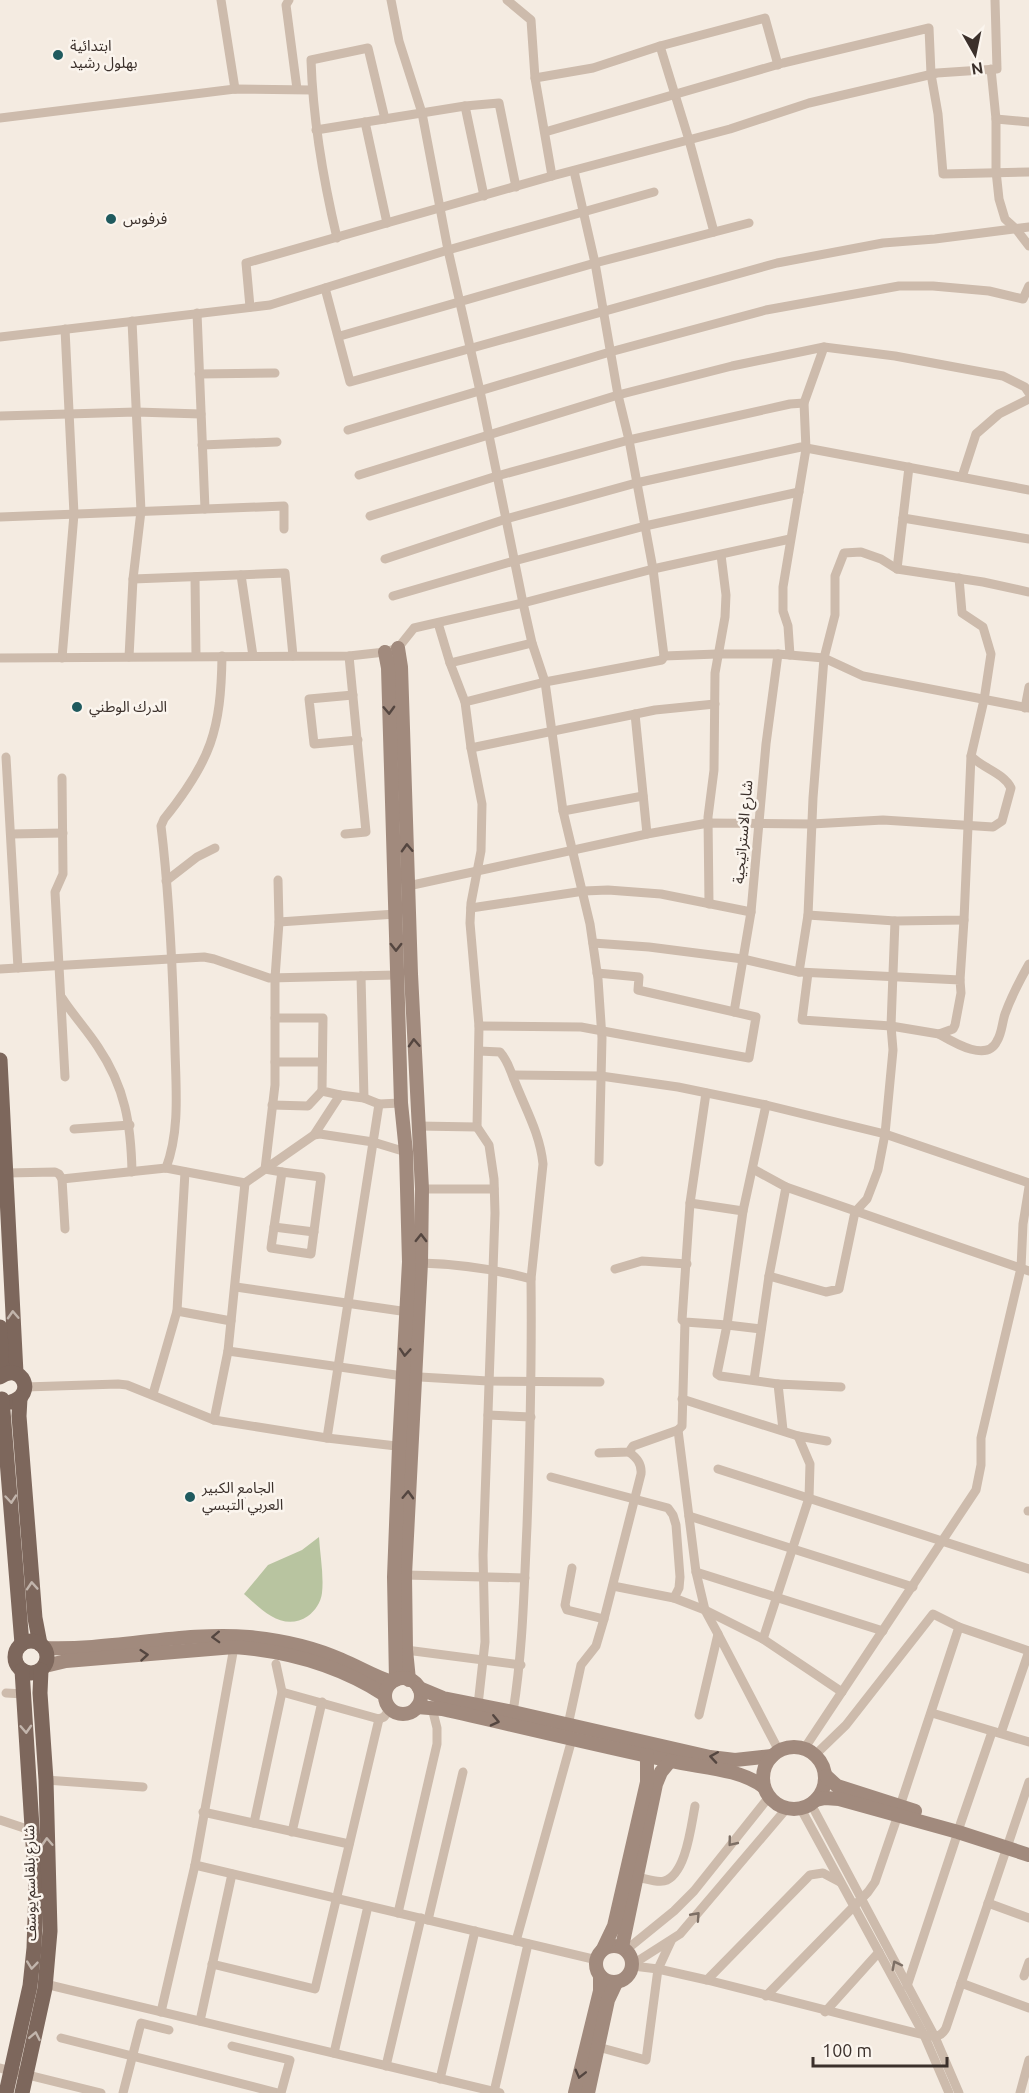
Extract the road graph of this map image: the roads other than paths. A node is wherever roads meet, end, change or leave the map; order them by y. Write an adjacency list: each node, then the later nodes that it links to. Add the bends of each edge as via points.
1 (221, 0): 11 (street)
2 (289, 0): 12 (street, via 286,5)
3 (391, 0): 16 (street)
4 (507, 0): 10 (street, via 531,20)
5 (995, 0): 8 (street, via 997,69)
6 (660, 46): 7 (street, via 765,18); 10 (street, via 593,68); 14 (street)
7 (778, 65): 9 (street, via 929,28); 14 (street)
8 (991, 69): 9 (street); 19 (street)
9 (932, 74): 24 (street, via 808,103); 26 (street, via 943,174)
10 (535, 78): 23 (street)
11 (235, 88): 12 (street); 17 (street)
12 (297, 89): 13 (street)
13 (312, 90): 18 (street, via 311,60 368,48); 22 (street)
14 (675, 95): 23 (street); 24 (street)
15 (465, 106): 16 (street); 29 (street, via 499,103); 31 (street)
16 (422, 113): 18 (street); 32 (street)
17 (0, 118)
18 (385, 119): 20 (street)
19 (996, 119): 21 (street); 26 (street)
20 (365, 122): 22 (street); 34 (street)
21 (1029, 122)
22 (316, 130): 39 (street)
23 (545, 132): 28 (street)
24 (689, 140): 25 (street); 38 (street)
25 (574, 171): 28 (street); 33 (street)
26 (996, 171): 27 (street); 37 (street, via 1005,219)
27 (1029, 172)
28 (552, 176): 29 (street)
29 (516, 186): 31 (street)
30 (654, 192): 33 (street)
31 (483, 196): 32 (street)
32 (440, 209): 34 (street); 41 (street)
33 (584, 212): 41 (street); 42 (street)
34 (387, 223): 39 (street)
35 (749, 223): 38 (street)
36 (1029, 227): 37 (street)
37 (1016, 229): 40 (street); 48 (street, via 883,243 806,257)
38 (714, 232): 42 (street)
39 (337, 238): 47 (street, via 246,263)
40 (1029, 246)
41 (448, 250): 44 (street); 46 (street)
42 (595, 263): 46 (street); 48 (street)
43 (1029, 286): 45 (street)
44 (325, 288): 47 (street); 52 (street)
45 (1026, 301): 56 (street, via 989,291 899,286 766,310)
46 (460, 302): 52 (street); 55 (street)
47 (250, 307): 49 (street)
48 (604, 310): 55 (street); 56 (street)
49 (197, 313): 50 (street); 58 (street)
50 (132, 321): 51 (street); 64 (street)
51 (65, 329): 53 (street); 65 (street)
52 (340, 336): 55 (street, via 350,382)
53 (0, 337)
54 (824, 347): 60 (street, via 1003,376); 61 (street); 63 (street)
55 (471, 348): 59 (street)
56 (610, 352): 59 (street); 61 (street)
57 (275, 373): 58 (street)
58 (199, 374): 66 (street)
59 (480, 391): 68 (street); 69 (street)
60 (1029, 393)
61 (618, 395): 69 (street); 70 (street)
62 (1029, 399): 77 (street, via 999,414 976,434)
63 (804, 403): 70 (street); 73 (street)
64 (136, 412): 65 (street); 66 (street); 82 (street)
65 (69, 413): 67 (street); 83 (street)
66 (201, 414): 72 (street)
67 (0, 416)
68 (348, 430)
69 (488, 434): 75 (street); 76 (street)
70 (629, 440): 76 (street); 78 (street)
71 (277, 442): 72 (street)
72 (202, 445): 81 (street)
73 (806, 449): 74 (street); 78 (street); 80 (street)
74 (909, 467): 77 (street); 86 (street)
75 (359, 475)
76 (497, 476): 84 (street); 87 (street)
77 (962, 477): 79 (street)
78 (636, 483): 87 (street); 88 (street)
79 (1029, 490)
80 (799, 492): 88 (street); 90 (street)
81 (205, 509): 82 (street); 89 (street, via 284,506)
82 (141, 511): 83 (street); 100 (street)
83 (74, 514): 85 (street); 116 (street)
84 (370, 516)
85 (0, 517)
86 (903, 518): 91 (street); 96 (street)
87 (506, 519): 93 (street); 94 (street)
88 (645, 526): 94 (street); 95 (street)
89 (285, 529)
90 (790, 539): 92 (street); 109 (street, via 783,587)
91 (1029, 539)
92 (721, 555): 95 (street); 107 (street, via 726,595)
93 (385, 558)
94 (514, 561): 102 (street); 103 (street)
95 (652, 569): 103 (street); 115 (street)
96 (897, 569): 99 (street); 119 (street, via 861,552 844,553 835,576 835,615)
97 (242, 575): 98 (street); 112 (street); 113 (street, via 285,573)
98 (195, 577): 100 (street); 110 (street)
99 (959, 578): 101 (street); 124 (street, via 962,613 983,627 991,654)
100 (133, 579): 117 (street)
101 (1029, 592)
102 (393, 596)
103 (523, 603): 104 (street); 105 (street)
104 (438, 623): 106 (street, via 414,628); 120 (street)
105 (532, 643): 120 (street); 121 (street)
106 (392, 650): 114 (street); 150 (street, one-way to 106, via 401,667); 155 (street, one-way to 155, via 388,668)
107 (717, 654): 108 (street); 115 (street); 126 (street)
108 (778, 654): 109 (street); 138 (street, شارع الاستراتيجية)
109 (790, 655): 119 (street)
110 (196, 656): 111 (street); 117 (street)
111 (222, 656): 112 (street); 149 (street, via 213,738 195,778 161,826)
112 (253, 656): 113 (street)
113 (293, 656): 114 (street)
114 (349, 656): 123 (street)
115 (664, 656): 121 (street, via 662,660)
116 (62, 657): 117 (street); 118 (street)
117 (129, 657)
118 (0, 658)
119 (824, 658): 124 (street, via 863,676); 139 (street)
120 (450, 663): 125 (street)
121 (545, 682): 125 (street); 129 (street)
122 (1029, 687): 127 (street)
123 (353, 695): 130 (street); 130 (street, via 309,699 314,744)
124 (984, 700): 127 (street); 132 (street)
125 (465, 702): 131 (street)
126 (715, 704): 128 (street); 137 (street)
127 (1027, 708)
128 (635, 714): 129 (street); 135 (street)
129 (551, 732): 131 (street); 136 (street)
130 (358, 740): 143 (street, via 366,832)
131 (471, 748): 147 (street, via 482,804)
132 (971, 756): 140 (street); 140 (street, via 1011,788 998,825)
133 (6, 757): 142 (street)
134 (62, 778): 141 (street)
135 (643, 796): 136 (street); 144 (street)
136 (563, 811): 146 (street)
137 (708, 823): 138 (street); 144 (street); 152 (street)
138 (758, 824): 139 (street); 154 (street, شارع الاستراتيجية)
139 (812, 824): 140 (street, via 883,820); 156 (street)
140 (969, 825): 157 (street)
141 (63, 833): 142 (street); 164 (street, via 63,874 55,892)
142 (10, 834): 165 (street)
143 (345, 834)
144 (647, 834): 146 (street)
145 (215, 848): 149 (street, via 196,857)
146 (573, 850): 147 (street); 151 (street)
147 (478, 872): 150 (street); 153 (street)
148 (278, 880): 159 (street)
149 (166, 881): 161 (street)
150 (408, 886): 197 (street, one-way to 150)
151 (584, 891): 152 (street, via 661,894); 153 (street); 160 (street)
152 (709, 904): 154 (street)
153 (471, 908): 177 (street)
154 (751, 912): 162 (street, شارع الاستراتيجية)
155 (396, 914): 159 (street); 169 (street, one-way to 169)
156 (808, 915): 158 (street); 168 (street)
157 (964, 920): 158 (street); 173 (street)
158 (895, 921): 171 (street)
159 (279, 922): 172 (street)
160 (593, 943): 162 (street); 167 (street)
161 (173, 959): 164 (street); 172 (street, via 204,957); 205 (street, via 176,1101)
162 (743, 959): 168 (street); 175 (street, شارع الاستراتيجية)
163 (1029, 964): 180 (street, via 992,1048 972,1050)
164 (58, 965): 165 (street); 174 (street)
165 (18, 968): 166 (street)
166 (0, 969)
167 (597, 973): 175 (street, via 639,977 638,990); 179 (street)
168 (803, 973): 171 (street); 178 (street, via 802,1020)
169 (396, 975): 170 (street); 192 (street)
170 (361, 976): 172 (street); 191 (street)
171 (895, 977): 173 (street); 178 (street)
172 (275, 978): 176 (street)
173 (960, 980): 180 (street, via 955,1025)
174 (61, 996): 187 (street); 196 (street, via 107,1060)
175 (734, 1012): 179 (street, via 756,1017 749,1058)
176 (275, 1018): 183 (street); 184 (street, via 323,1018)
177 (480, 1026): 179 (street, via 581,1027); 181 (street)
178 (891, 1026): 180 (street); 200 (street, via 893,1050)
179 (602, 1032): 186 (street)
180 (939, 1034)
181 (479, 1051): 185 (street, via 501,1053); 198 (street)
182 (0, 1060): 211 (main road)
183 (275, 1062): 184 (street); 194 (street)
184 (322, 1062): 188 (street)
185 (513, 1075): 186 (street); 230 (street, via 536,1127 543,1164)
186 (601, 1076): 189 (street); 204 (street)
187 (65, 1077)
188 (322, 1091): 190 (street); 194 (street, via 308,1106)
189 (706, 1093): 195 (street); 218 (street)
190 (340, 1095): 191 (street); 201 (street)
191 (364, 1098): 193 (street)
192 (401, 1103): 193 (street); 203 (street)
193 (379, 1104): 202 (street)
194 (272, 1105): 206 (street)
195 (766, 1105): 200 (street); 207 (street)
196 (130, 1125): 199 (street); 208 (street)
197 (418, 1126): 198 (street); 216 (street)
198 (477, 1127): 217 (street, via 489,1145)
199 (74, 1129)
200 (885, 1134): 214 (street); 220 (street, via 872,1186)
201 (314, 1135): 202 (street); 206 (street)
202 (373, 1142): 203 (street); 232 (street)
203 (406, 1152): 234 (street)
204 (599, 1162)
205 (166, 1168): 208 (street); 209 (street)
206 (265, 1169): 210 (street); 213 (street)
207 (753, 1169): 215 (street); 219 (street)
208 (132, 1172): 212 (street)
209 (185, 1172): 213 (street); 233 (street)
210 (282, 1172): 221 (street); 223 (street, via 321,1177)
211 (6, 1173): 212 (street, via 55,1172); 242 (main road, one-way to 211)
212 (62, 1179): 222 (street)
213 (245, 1183): 231 (street)
214 (1029, 1185): 228 (street, via 1023,1224)
215 (786, 1187): 220 (street); 229 (street)
216 (422, 1189): 217 (street); 224 (street, one-way to 216)
217 (494, 1189): 226 (street)
218 (690, 1203): 219 (street); 225 (street)
219 (743, 1211): 237 (street)
220 (855, 1212): 228 (street); 229 (street, via 839,1289 826,1292)
221 (274, 1227): 223 (street); 223 (street, via 272,1248 311,1254)
222 (65, 1228)
223 (314, 1232)
224 (421, 1263): 226 (street); 243 (street)
225 (687, 1264): 227 (street, via 642,1261); 236 (street, via 682,1320)
226 (493, 1269): 230 (street); 245 (street)
227 (615, 1269)
228 (1025, 1270): 270 (street, via 981,1438 979,1482)
229 (769, 1276): 239 (street)
230 (531, 1279): 246 (street)
231 (236, 1287): 232 (street); 235 (street)
232 (348, 1303): 234 (street); 241 (street)
233 (177, 1311): 235 (street); 251 (street)
234 (408, 1312): 243 (street, one-way to 243)
235 (231, 1321): 240 (street)
236 (685, 1322): 237 (street); 253 (street)
237 (727, 1325): 239 (street); 244 (street, via 717,1374)
238 (0, 1327): 242 (main road)
239 (761, 1329): 244 (street)
240 (228, 1351): 241 (street); 256 (street)
241 (338, 1367): 243 (street); 260 (street)
242 (6, 1375): 250 (main road, via 24,1380)
243 (409, 1376): 245 (street); 262 (street)
244 (754, 1380): 248 (street)
245 (488, 1381): 246 (street); 254 (street)
246 (532, 1382): 247 (street); 255 (street)
247 (600, 1382)
248 (778, 1384): 249 (street); 258 (street)
249 (841, 1388)
250 (23, 1393): 251 (street, via 118,1384); 252 (main road, via 11,1402); 289 (main road, one-way to 250, via 34,1618 19,1416)
251 (153, 1394): 256 (street)
252 (1, 1398): 288 (main road, one-way to 288)
253 (682, 1399): 257 (street, via 682,1426); 258 (street)
254 (488, 1415): 255 (street); 276 (street)
255 (531, 1417): 277 (street)
256 (214, 1420): 260 (street)
257 (678, 1430): 263 (street, via 633,1446); 269 (street)
258 (783, 1430): 259 (street)
259 (798, 1436): 261 (street); 268 (street, via 810,1464)
260 (327, 1438): 262 (street)
261 (826, 1441)
262 (404, 1447): 275 (street, one-way to 262); 298 (street, via 394,1576)
263 (629, 1452): 264 (street); 267 (street, via 641,1467)
264 (599, 1453)
265 (718, 1469): 268 (street)
266 (550, 1477): 267 (street)
267 (635, 1498): 278 (street); 280 (street, via 668,1508 673,1515 680,1577)
268 (809, 1498): 270 (street); 271 (street)
269 (689, 1516): 271 (street); 274 (street)
270 (943, 1541): 273 (street); 279 (street)
271 (793, 1549): 279 (street); 281 (street)
272 (572, 1568): 283 (street, via 567,1610)
273 (1029, 1569)
274 (696, 1572): 281 (street); 282 (street)
275 (405, 1575): 276 (street); 291 (street)
276 (484, 1577): 277 (street); 293 (street)
277 (525, 1578): 295 (street)
278 (613, 1586): 280 (street); 283 (street)
279 (913, 1587): 285 (street)
280 (674, 1598): 282 (street)
281 (776, 1598): 285 (street); 287 (street)
282 (705, 1610): 286 (street); 287 (street)
283 (604, 1619): 313 (street, via 596,1646 581,1665)
284 (959, 1627): 292 (street); 310 (street); 316 (street, via 933,1614 846,1725)
285 (883, 1631): 300 (street)
286 (718, 1634): 311 (street); 317 (street)
287 (763, 1639): 300 (street)
288 (22, 1644): 289 (main road, via 31,1641); 297 (main road, via 15,1656)
289 (42, 1646): 296 (main road, via 47,1657); 298 (street, one-way to 289, via 322,1652 247,1636 83,1649)
290 (234, 1647): 296 (street, one-way to 290, via 66,1661); 303 (street, via 303,1658 342,1672); 329 (street)
291 (406, 1650): 293 (street); 298 (street)
292 (1029, 1651): 314 (street)
293 (484, 1659): 295 (street); 305 (street)
294 (276, 1664): 299 (street)
295 (521, 1665): 309 (street)
296 (43, 1668): 297 (main road, via 31,1673); 322 (main road, شارع بلقاسم يوسف, via 40,1694)
297 (22, 1671): 302 (main road, شارع بلقاسم يوسف)
298 (404, 1683): 303 (street); 305 (street, via 437,1697); 306 (street, via 421,1695)
299 (282, 1692): 304 (street); 331 (street)
300 (842, 1692): 316 (street)
301 (6, 1693): 302 (street)
302 (24, 1694): 333 (main road, شارع بلقاسم يوسف, one-way to 333)
303 (385, 1695): 308 (street)
304 (322, 1702): 312 (street); 334 (street)
305 (477, 1705): 309 (street)
306 (417, 1707): 307 (street); 308 (street, via 407,1713)
307 (432, 1708): 313 (street, one-way to 313); 347 (street, via 437,1744)
308 (390, 1709): 312 (street)
309 (513, 1712): 313 (street)
310 (932, 1713): 314 (street); 328 (street)
311 (699, 1715)
312 (379, 1719): 335 (street)
313 (570, 1732): 317 (street, one-way to 313, via 748,1760 716,1758); 318 (street); 351 (street)
314 (997, 1732): 315 (street); 332 (street)
315 (1029, 1742)
316 (810, 1752): 317 (street, via 787,1748); 321 (street)
317 (776, 1754): 325 (street, via 766,1765 763,1776)
318 (647, 1755): 319 (street); 356 (street, via 647,1782 614,1926)
319 (670, 1761): 325 (street, via 741,1775); 341 (street, via 656,1784)
320 (463, 1772): 349 (street)
321 (826, 1776): 326 (street, via 822,1793); 328 (street, via 837,1786)
322 (46, 1780): 324 (street); 366 (main road, شارع بلقاسم يوسف, one-way to 322, via 50,1931)
323 (1029, 1782): 336 (street)
324 (143, 1787)
325 (767, 1792): 326 (street, via 777,1804); 354 (street, one-way to 354, via 694,1891)
326 (804, 1805): 328 (street, via 834,1798); 342 (street); 344 (street); 352 (street, one-way to 326)
327 (695, 1806): 341 (street, via 684,1856 673,1876 662,1882)
328 (899, 1811): 332 (street); 344 (street, via 875,1882)
329 (203, 1812): 331 (street); 339 (street)
330 (0, 1820): 333 (street)
331 (254, 1823): 334 (street)
332 (959, 1829): 336 (street); 367 (street)
333 (33, 1831): 383 (main road, شارع بلقاسم يوسف, one-way to 383, via 34,1948)
334 (292, 1832): 335 (street)
335 (349, 1844): 343 (street)
336 (1008, 1845): 337 (street); 338 (street); 345 (street)
337 (1029, 1847)
338 (1029, 1855)
339 (195, 1865): 340 (street); 370 (street)
340 (232, 1874): 343 (street); 358 (street)
341 (636, 1876): 354 (street)
342 (840, 1882): 344 (street); 363 (street, via 822,1873 810,1875)
343 (336, 1898): 346 (street); 358 (street, via 315,1989)
344 (859, 1902): 355 (street); 367 (street, one-way to 344); 368 (street)
345 (988, 1903): 348 (street); 365 (street)
346 (368, 1906): 347 (street); 379 (street)
347 (398, 1913): 349 (street)
348 (1029, 1918)
349 (424, 1919): 350 (street); 382 (street)
350 (475, 1931): 351 (street); 384 (street)
351 (516, 1941): 353 (street)
352 (671, 1941): 359 (street); 360 (street)
353 (528, 1944): 356 (street); 388 (street)
354 (624, 1948): 356 (street, via 612,1946); 359 (street)
355 (879, 1952): 371 (street); 374 (street)
356 (600, 1954): 361 (street)
357 (1029, 1962): 362 (street)
358 (212, 1964): 372 (street)
359 (633, 1965): 360 (street); 364 (street, via 629,1976)
360 (658, 1969): 363 (street); 378 (street, via 646,2060)
361 (600, 1976): 364 (street); 394 (street, one-way to 394, via 600,1991)
362 (1024, 1977)
363 (707, 1980): 368 (street)
364 (616, 1983): 378 (street)
365 (961, 1983): 369 (street); 375 (street, via 945,2030)
366 (45, 1984): 370 (street); 383 (main road, شارع بلقاسم يوسف, one-way to 366)
367 (907, 1986): 375 (street)
368 (766, 1996): 371 (street)
369 (1029, 2008)
370 (161, 2012): 372 (street)
371 (825, 2012): 374 (street)
372 (200, 2021): 379 (street)
373 (169, 2030): 380 (street, via 141,2023)
374 (924, 2036): 375 (street); 396 (street)
375 (935, 2037): 397 (street)
376 (61, 2038): 380 (street)
377 (232, 2046): 393 (street, via 290,2060)
378 (597, 2047): 395 (street)
379 (334, 2053): 382 (street)
380 (132, 2056): 392 (street); 393 (street)
381 (1029, 2060): 398 (street)
382 (386, 2066): 384 (street)
383 (12, 2071): 386 (street); 389 (main road, شارع بلقاسم يوسف); 390 (main road, شارع بلقاسم يوسف)
384 (440, 2079): 385 (street)
385 (466, 2089): 387 (street)
386 (72, 2090): 391 (street)
387 (478, 2090): 388 (street)
388 (497, 2092)
389 (6, 2093)
390 (22, 2093)
391 (101, 2093)
392 (123, 2093)
393 (277, 2093)
394 (575, 2093)
395 (588, 2093)
396 (949, 2093)
397 (958, 2093)
398 (1020, 2093)

